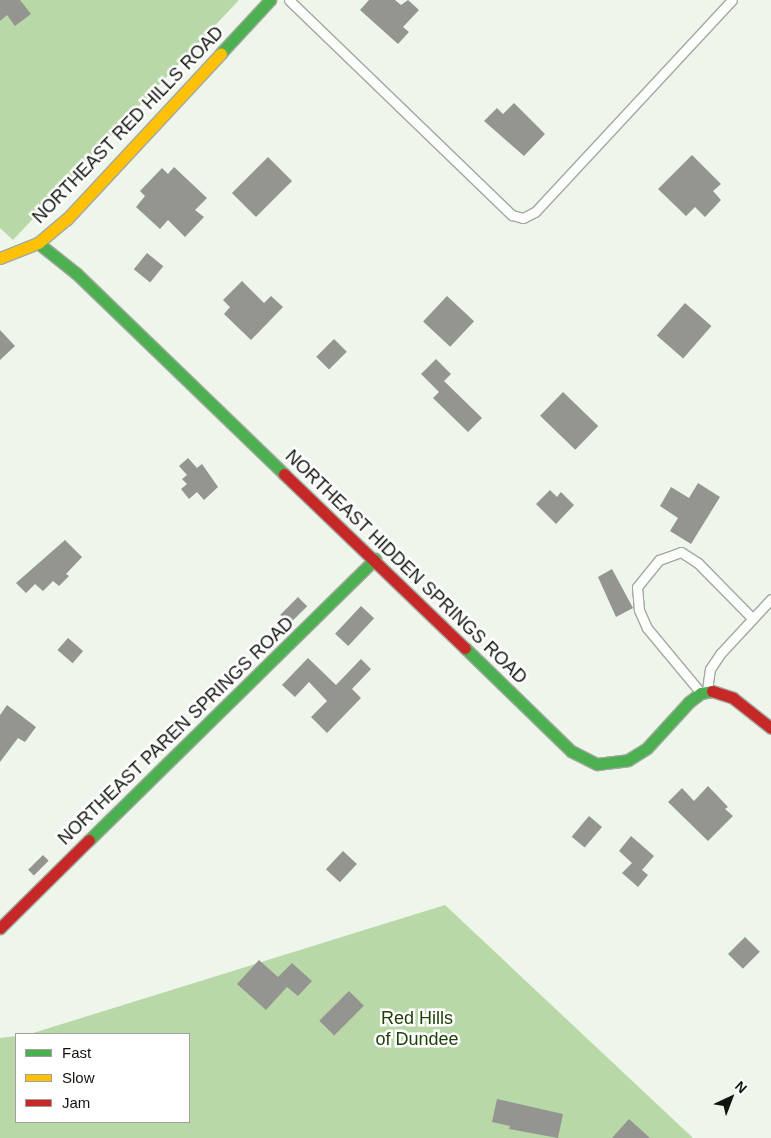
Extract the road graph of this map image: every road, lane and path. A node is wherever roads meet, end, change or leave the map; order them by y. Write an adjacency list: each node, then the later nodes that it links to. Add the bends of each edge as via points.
1 (270, 0): 4 (street, NORTHEAST RED HILLS ROAD, via 100,185)
2 (289, 0): 3 (lane, via 512,215 524,218 535,212)
3 (732, 0)
4 (38, 243): 5 (street, NORTHEAST RED HILLS ROAD); 6 (street, NORTHEAST HIDDEN SPRINGS ROAD, via 77,274)
5 (0, 258)
6 (375, 559): 9 (street, NORTHEAST HIDDEN SPRINGS ROAD, via 559,741 586,760 607,766 637,755); 11 (street, NORTHEAST PAREN SPRINGS ROAD)
7 (771, 599): 8 (lane)
8 (752, 619): 9 (lane, via 710,669); 9 (lane, via 698,563 681,552 658,560 637,587 639,610 647,628)
9 (704, 693): 10 (street, via 732,698)
10 (771, 728)
11 (0, 928)

